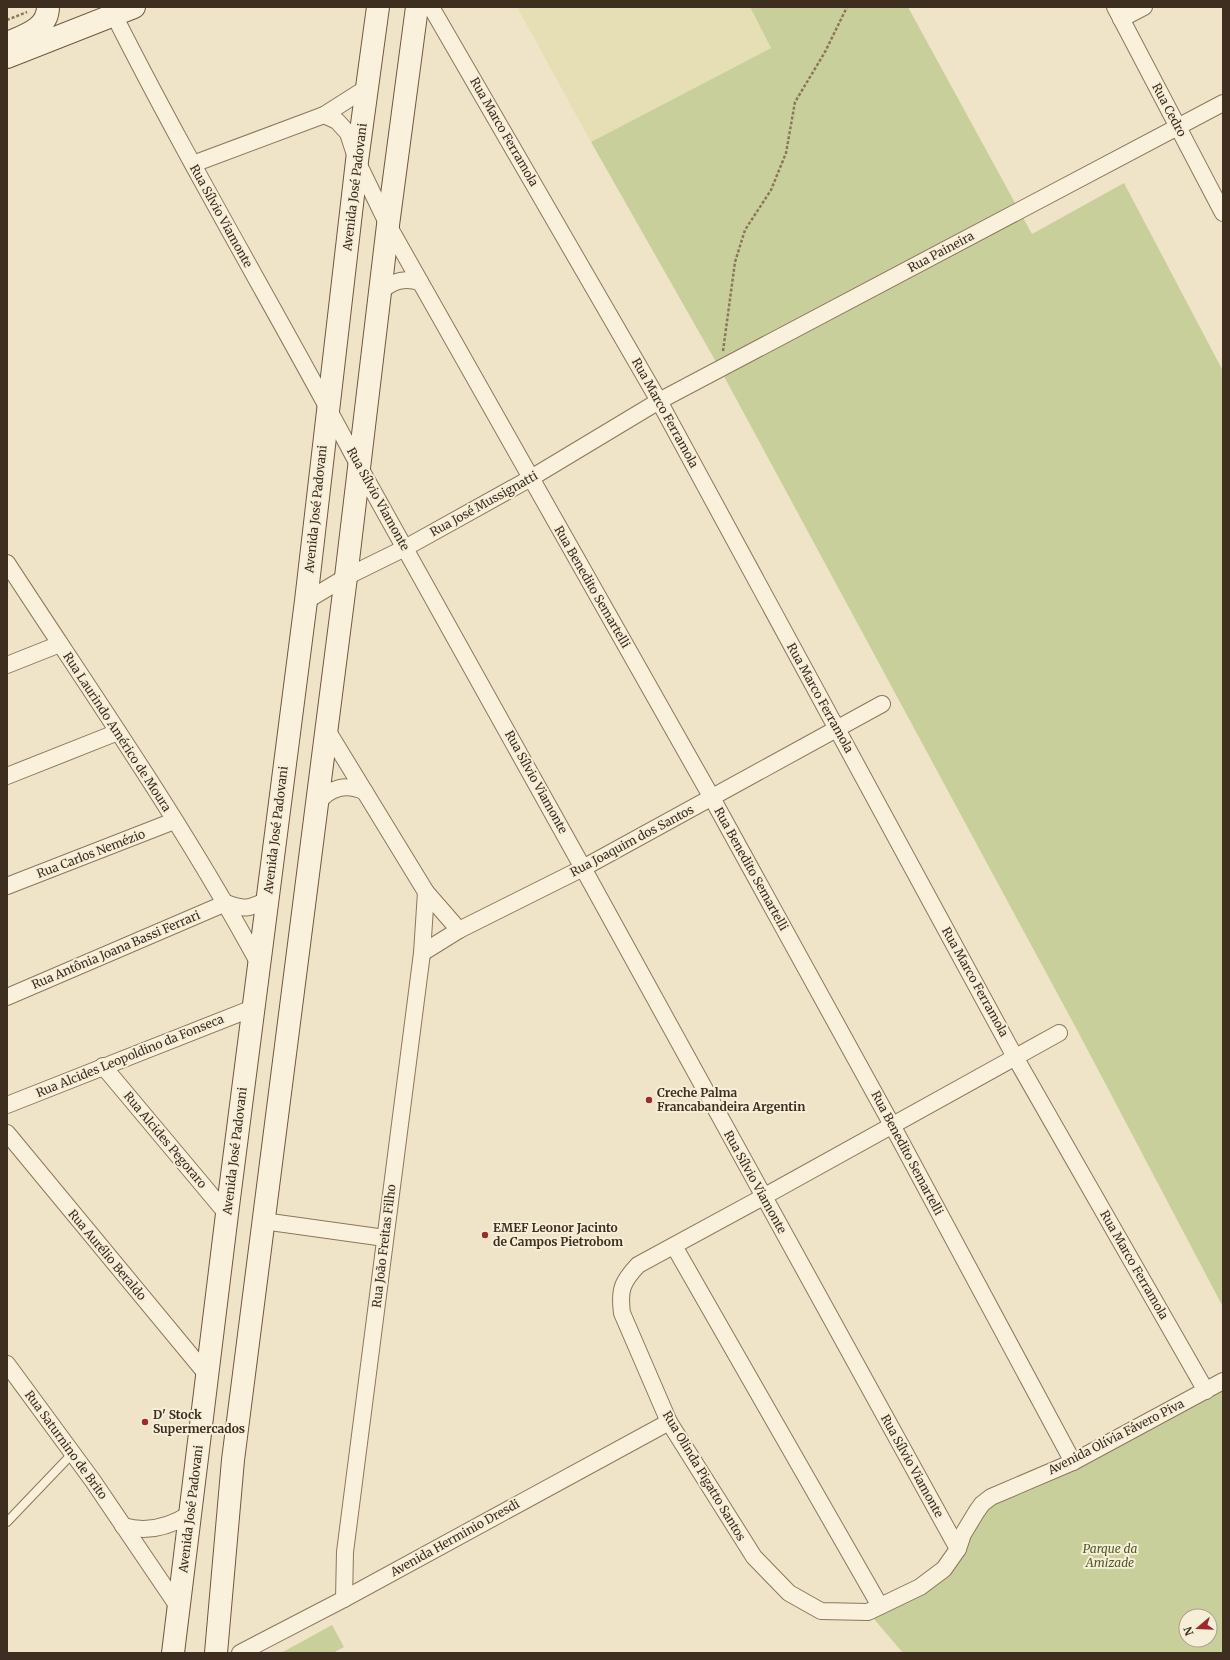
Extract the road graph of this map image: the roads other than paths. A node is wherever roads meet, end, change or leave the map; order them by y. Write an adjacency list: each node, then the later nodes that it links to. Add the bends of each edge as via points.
1 (378, 7): 10 (street, Avenida José Padovani)
2 (417, 7): 17 (street)
3 (431, 7): 20 (street, Rua Marco Ferramola)
4 (1144, 7): 7 (street)
5 (40, 8): 8 (street, via 48,13 33,33)
6 (119, 10): 9 (street); 15 (street, Rua Sílvio Viamonte, via 148,82)
7 (1118, 13): 13 (street, Rua Cedro)
8 (7, 43)
9 (7, 57)
10 (368, 87): 12 (street); 14 (street, Avenida José Padovani)
11 (1223, 103): 13 (street, Rua Paineira)
12 (324, 115): 14 (street, Rua Benedito Semartelli, via 337,121 348,133); 15 (street)
13 (1178, 127): 16 (street, Rua Cedro); 20 (street, Rua Paineira)
14 (357, 161): 17 (street, Rua Benedito Semartelli); 21 (street, Avenida José Padovani)
15 (193, 164): 21 (street, Rua Sílvio Viamonte)
16 (1223, 213)
17 (388, 225): 18 (street, Rua Benedito Semartelli); 19 (street)
18 (420, 282): 19 (street, via 400,280); 23 (street, Rua Benedito Semartelli)
19 (380, 292): 22 (street)
20 (659, 401): 23 (street, Rua José Mussignatti); 31 (street, Rua Marco Ferramola)
21 (328, 407): 22 (street, Rua Sílvio Viamonte); 27 (street, Avenida José Padovani)
22 (359, 466): 24 (street, Rua Sílvio Viamonte); 26 (street)
23 (531, 478): 24 (street, Rua José Mussignatti); 36 (street, Rua Benedito Semartelli)
24 (405, 548): 26 (street, Rua José Mussignatti); 39 (street, Rua Sílvio Viamonte)
25 (7, 563): 28 (street, Rua Laurindo Américo de Moura)
26 (346, 577): 27 (street, Rua José Mussignatti); 32 (street)
27 (306, 601): 42 (street, Avenida José Padovani)
28 (60, 644): 29 (street); 33 (street, Rua Laurindo Américo de Moura)
29 (7, 665)
30 (882, 704): 31 (street, Rua Joaquim dos Santos)
31 (837, 729): 36 (street, Rua Joaquim dos Santos); 50 (street, Rua Marco Ferramola)
32 (327, 730): 35 (street); 37 (street)
33 (118, 732): 34 (street); 38 (street, Rua Laurindo Américo de Moura)
34 (7, 776)
35 (365, 792): 37 (street, via 341,787 327,793); 41 (street)
36 (712, 798): 39 (street, Rua Joaquim dos Santos); 53 (street, Rua Benedito Semartelli)
37 (317, 804): 57 (street)
38 (174, 822): 40 (street, Rua Carlos Nemézio); 43 (street, Rua Laurindo Américo de Moura)
39 (583, 868): 44 (street, Rua Joaquim dos Santos); 55 (street, Rua Sílvio Viamonte)
40 (7, 886)
41 (426, 892): 44 (street); 45 (street, Rua João Freitas Filho)
42 (267, 900): 43 (street, via 246,908); 46 (street, Avenida José Padovani)
43 (226, 903): 46 (street, Rua Laurindo Américo de Moura); 47 (street, Rua Antônia Joana Bassi Ferrari)
44 (459, 930): 45 (street, Rua Joaquim dos Santos)
45 (422, 953): 58 (street, Rua João Freitas Filho)
46 (259, 964): 48 (street, Avenida José Padovani)
47 (7, 997)
48 (253, 1008): 51 (street, Rua Alcides Leopoldino da Fonseca); 56 (street, Avenida José Padovani)
49 (1059, 1033): 50 (street, Rua Olinda Pigatto Santos)
50 (1015, 1057): 53 (street, Rua Olinda Pigatto Santos); 63 (street, Rua Marco Ferramola)
51 (103, 1066): 52 (street, Rua Alcides Leopoldino da Fonseca); 56 (street, Rua Alcides Pegoraro)
52 (7, 1105)
53 (892, 1125): 55 (street, Rua Olinda Pigatto Santos); 66 (street, Rua Benedito Semartelli)
54 (7, 1132): 61 (street, Rua Aurélio Beraldo)
55 (763, 1197): 59 (street, Rua Olinda Pigatto Santos); 70 (street, Rua Sílvio Viamonte)
56 (227, 1214): 61 (street, Avenida José Padovani)
57 (263, 1221): 58 (street); 75 (street, via 233,1460)
58 (385, 1238): 71 (street, Rua João Freitas Filho, via 345,1552)
59 (674, 1246): 64 (street, Rua Olinda Pigatto Santos, via 638,1264 626,1277 620,1301 629,1332); 73 (street)
60 (7, 1364): 65 (street, Rua Saturnino de Brito)
61 (208, 1376): 67 (street, Avenida José Padovani)
62 (1223, 1381): 63 (street, Avenida Olívia Fávero Piva)
63 (1206, 1391): 66 (street, Avenida Olívia Fávero Piva)
64 (669, 1422): 71 (street, Avenida Herminio Dresdi); 73 (street, Rua Olinda Pigatto Santos, via 754,1557 789,1593 821,1611)
65 (72, 1454): 68 (lane); 69 (street, Rua Saturnino de Brito)
66 (1074, 1462): 70 (street, Avenida Olívia Fávero Piva, via 991,1497 982,1504 973,1517)
67 (191, 1513): 69 (street, via 176,1522 148,1529); 72 (street, Avenida José Padovani)
68 (7, 1522)
69 (123, 1526): 72 (street, Rua Saturnino de Brito)
70 (958, 1549): 73 (street, Avenida Olívia Fávero Piva, via 944,1569 920,1587)
71 (344, 1599): 76 (street, Avenida Herminio Dresdi)
72 (179, 1608): 74 (street, Avenida José Padovani)
73 (874, 1609)
74 (173, 1653)
75 (216, 1653)
76 (240, 1653)

